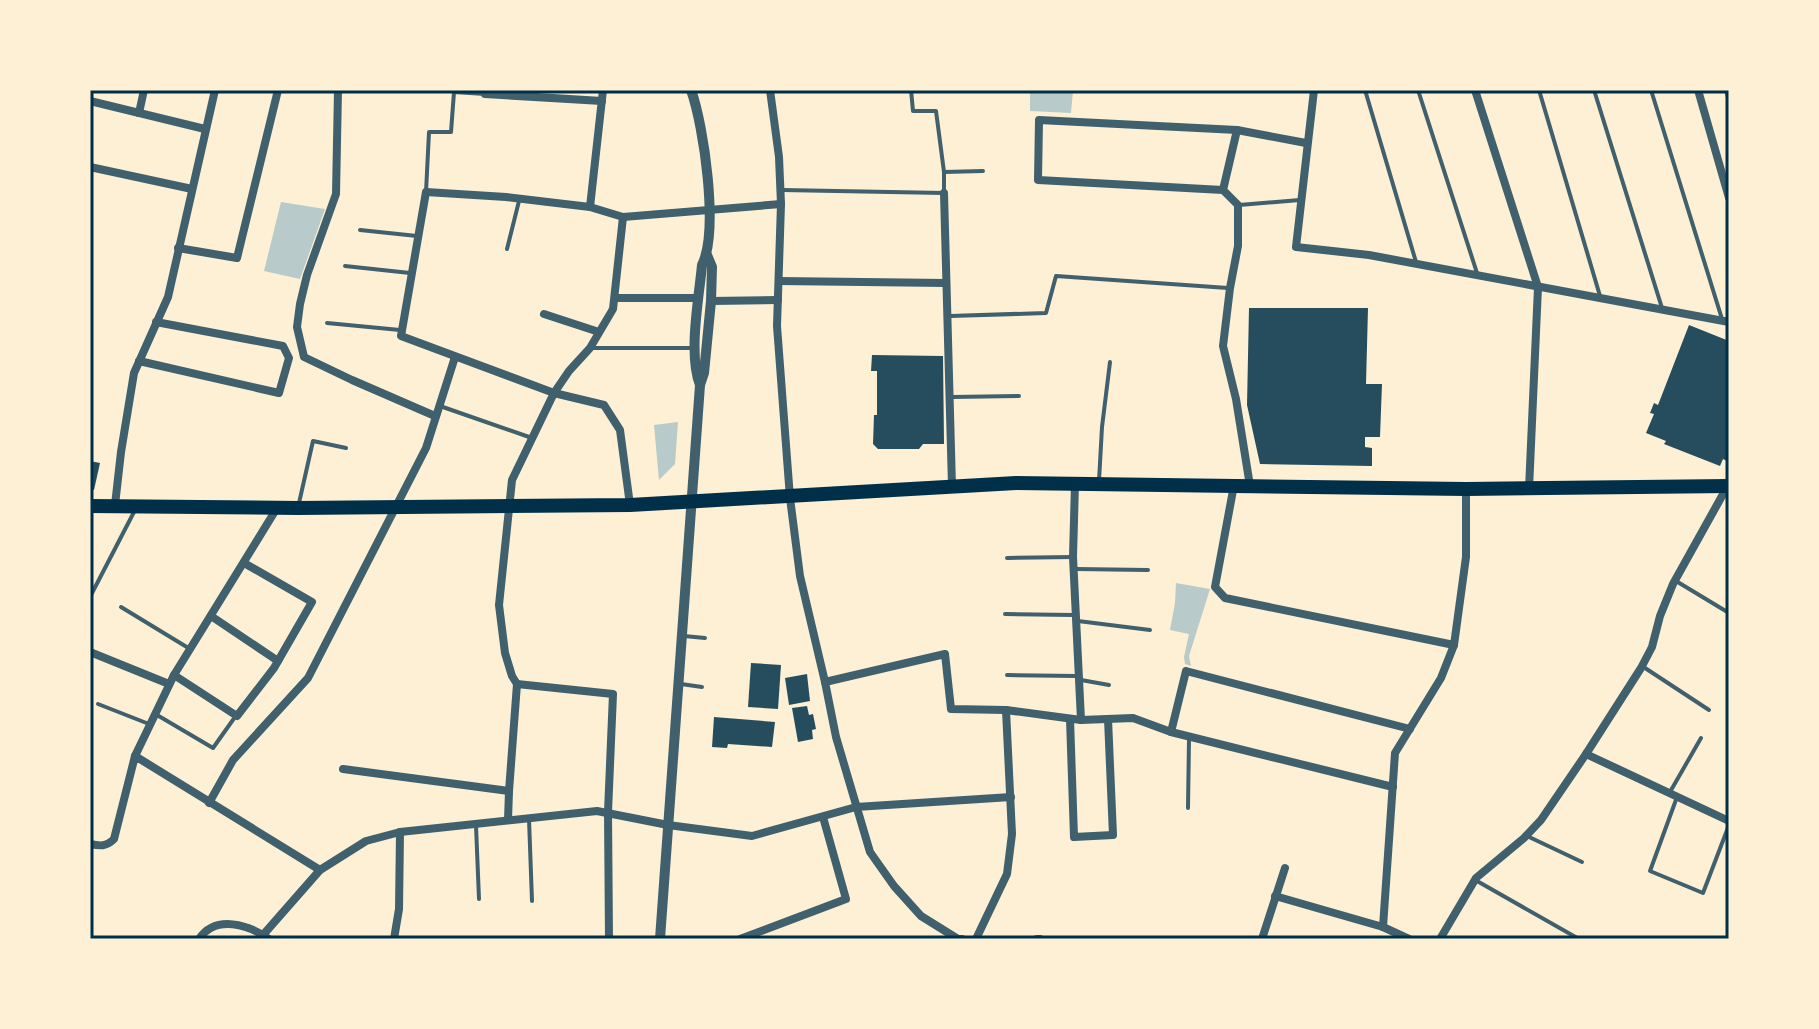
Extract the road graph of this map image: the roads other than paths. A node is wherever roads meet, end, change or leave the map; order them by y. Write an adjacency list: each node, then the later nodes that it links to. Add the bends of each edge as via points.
1 (144, 90): 22 (street)
2 (215, 90): 23 (street)
3 (278, 90): 44 (street, via 237,258)
4 (338, 90): 78 (street, via 336,194 300,304 297,327 304,357)
5 (603, 90): 20 (street)
6 (691, 90): 40 (street, via 703,138)
7 (770, 90): 30 (street)
8 (911, 90): 28 (lane, via 913,111 936,111)
9 (1314, 90): 25 (street)
10 (1365, 90): 47 (lane)
11 (1418, 90): 50 (lane)
12 (1475, 90): 53 (street)
13 (1539, 90): 57 (lane)
14 (1594, 90): 60 (lane)
15 (1651, 90): 64 (lane)
16 (1698, 90): 34 (street)
17 (1726, 90): 21 (lane)
18 (485, 92): 20 (street); 32 (lane, via 454,92 451,132 429,132)
19 (90, 101): 22 (street)
20 (602, 101): 39 (street)
21 (1729, 101)
22 (139, 113): 23 (street)
23 (205, 129): 29 (street)
24 (1237, 130): 25 (street); 31 (street); 31 (street, via 1039,120 1038,180)
25 (1306, 143): 36 (street)
26 (90, 167): 29 (street)
27 (983, 171): 28 (lane)
28 (944, 172): 33 (lane)
29 (192, 189): 44 (street)
30 (780, 190): 33 (lane); 37 (street)
31 (1223, 190): 38 (street)
32 (426, 192): 35 (street); 43 (street)
33 (944, 193): 52 (street)
34 (1729, 198)
35 (519, 199): 39 (street); 45 (lane)
36 (1300, 200): 38 (lane); 47 (street, via 1296,247)
37 (781, 204): 40 (street); 51 (street)
38 (1238, 205): 54 (street)
39 (590, 207): 41 (street)
40 (709, 209): 41 (street); 46 (street)
41 (623, 217): 55 (street)
42 (360, 230): 43 (lane)
43 (417, 236): 49 (street)
44 (178, 248): 63 (street, via 168,297)
45 (507, 249)
46 (707, 255): 56 (street); 59 (street)
47 (1417, 264): 50 (street)
48 (345, 266): 49 (lane)
49 (411, 273): 66 (street)
50 (1477, 276): 53 (street)
51 (779, 281): 52 (street); 58 (street)
52 (946, 283): 62 (street)
53 (1538, 287): 57 (street); 88 (street)
54 (1230, 288): 62 (lane, via 1056,276 1046,313); 85 (street, via 1223,346)
55 (615, 298): 56 (street); 67 (street)
56 (699, 298): 69 (street)
57 (1601, 299): 60 (street)
58 (778, 300): 59 (street); 89 (street)
59 (711, 301): 73 (street)
60 (1663, 310): 64 (street)
61 (544, 314): 67 (street)
62 (947, 316): 76 (street)
63 (156, 322): 71 (street); 71 (street, via 283,346 289,358 279,393)
64 (1726, 322)
65 (327, 323): 66 (lane)
66 (402, 330): 70 (street, via 401,336)
67 (599, 332): 68 (street)
68 (590, 348): 69 (lane); 74 (street)
69 (695, 348): 73 (street)
70 (455, 357): 74 (street); 77 (street)
71 (139, 361): 91 (street)
72 (1110, 362): 82 (lane)
73 (700, 385): 90 (street)
74 (554, 393): 79 (street); 92 (street, via 604,405 620,430)
75 (1019, 396): 76 (lane)
76 (949, 397): 84 (street)
77 (440, 406): 78 (street); 79 (lane)
78 (435, 416): 97 (street, via 426,448)
79 (532, 438): 98 (street, via 512,480)
80 (346, 448): 96 (lane, via 313,441)
81 (1075, 483): 82 (main road); 84 (main road); 99 (street)
82 (1099, 483): 83 (main road)
83 (1234, 485): 85 (main road); 114 (street, via 1215,587 1225,598)
84 (952, 486): 89 (main road)
85 (1250, 486): 87 (main road)
86 (1728, 486): 88 (main road); 104 (street)
87 (1466, 489): 88 (main road); 114 (street, via 1466,557)
88 (1529, 489)
89 (790, 498): 90 (main road); 122 (street, via 808,624)
90 (692, 502): 92 (main road); 112 (street)
91 (115, 505): 93 (main road); 94 (main road)
92 (630, 505): 98 (main road)
93 (90, 506)
94 (137, 506): 95 (main road); 105 (lane)
95 (277, 508): 96 (main road); 101 (street)
96 (298, 508): 97 (main road)
97 (394, 508): 98 (main road); 148 (street, via 308,678 233,760)
98 (510, 508): 124 (street, via 499,605 505,653)
99 (1073, 557): 100 (lane); 102 (street)
100 (1007, 558)
101 (244, 563): 109 (street); 117 (street, via 312,602)
102 (1073, 569): 103 (lane); 110 (street)
103 (1148, 570)
104 (1675, 581): 107 (lane); 118 (street)
105 (90, 597)
106 (121, 607): 115 (lane)
107 (1729, 613)
108 (1005, 614): 110 (lane)
109 (211, 616): 115 (street); 117 (street)
110 (1076, 618): 111 (lane); 121 (street)
111 (1150, 630)
112 (682, 636): 113 (lane); 125 (street)
113 (705, 638)
114 (1454, 645): 137 (street)
115 (190, 649): 119 (street)
116 (90, 652): 123 (street)
117 (278, 661): 132 (street)
118 (1642, 666): 130 (lane); 141 (street)
119 (174, 675): 123 (street); 132 (street)
120 (1007, 675): 121 (lane)
121 (1079, 678): 126 (lane); 135 (street)
122 (825, 682): 129 (street, via 945,654 951,709); 149 (street)
123 (169, 684): 131 (street)
124 (517, 684): 145 (street); 151 (street, via 613,694)
125 (678, 684): 127 (lane); 157 (street)
126 (1109, 685)
127 (702, 687)
128 (98, 704): 136 (lane)
129 (1006, 710): 133 (street); 147 (street)
130 (1709, 710)
131 (155, 714): 132 (lane, via 213,748); 136 (street)
132 (237, 716)
133 (1070, 719): 134 (street, via 1074,837 1113,835); 135 (street)
134 (1108, 719): 135 (street); 138 (street, via 1133,718)
135 (1081, 720)
136 (149, 724): 142 (street)
137 (1410, 729): 138 (street, via 1186,671); 144 (street, via 1395,753)
138 (1171, 732): 139 (street)
139 (1189, 736): 144 (street); 150 (lane)
140 (1701, 738): 146 (lane)
141 (1586, 754): 146 (street); 159 (street)
142 (135, 756): 148 (street); 160 (street, via 114,839 103,847)
143 (343, 769): 145 (street)
144 (1393, 787): 168 (street)
145 (509, 791): 154 (street)
146 (1673, 795): 155 (street); 155 (lane, via 1650,871 1703,893)
147 (1011, 797): 149 (street); 176 (street, via 1007,874)
148 (209, 803): 163 (street)
149 (856, 807): 152 (street); 175 (street, via 870,852 894,886 921,916)
150 (1188, 808)
151 (608, 812): 153 (street); 157 (street); 172 (street)
152 (823, 817): 157 (street, via 752,836); 174 (street, via 846,899)
153 (529, 819): 154 (street); 167 (lane)
154 (508, 820): 156 (street)
155 (1729, 823)
156 (476, 824): 158 (street); 166 (lane)
157 (668, 825): 173 (street)
158 (400, 832): 163 (street, via 366,841); 171 (street)
159 (1527, 836): 161 (lane); 164 (street)
160 (90, 844)
161 (1582, 862)
162 (1285, 868): 165 (street)
163 (320, 870): 169 (street)
164 (1475, 880): 179 (street); 180 (lane)
165 (1275, 896): 168 (street); 177 (street)
166 (479, 899)
167 (532, 901)
168 (1383, 927): 178 (street)
169 (266, 937): 170 (street, via 228,924 205,931)
170 (199, 939)
171 (394, 939)
172 (609, 939)
173 (660, 939)
174 (740, 939)
175 (959, 939)
176 (976, 939)
177 (1262, 939)
178 (1409, 939)
179 (1440, 939)
180 (1579, 939)

